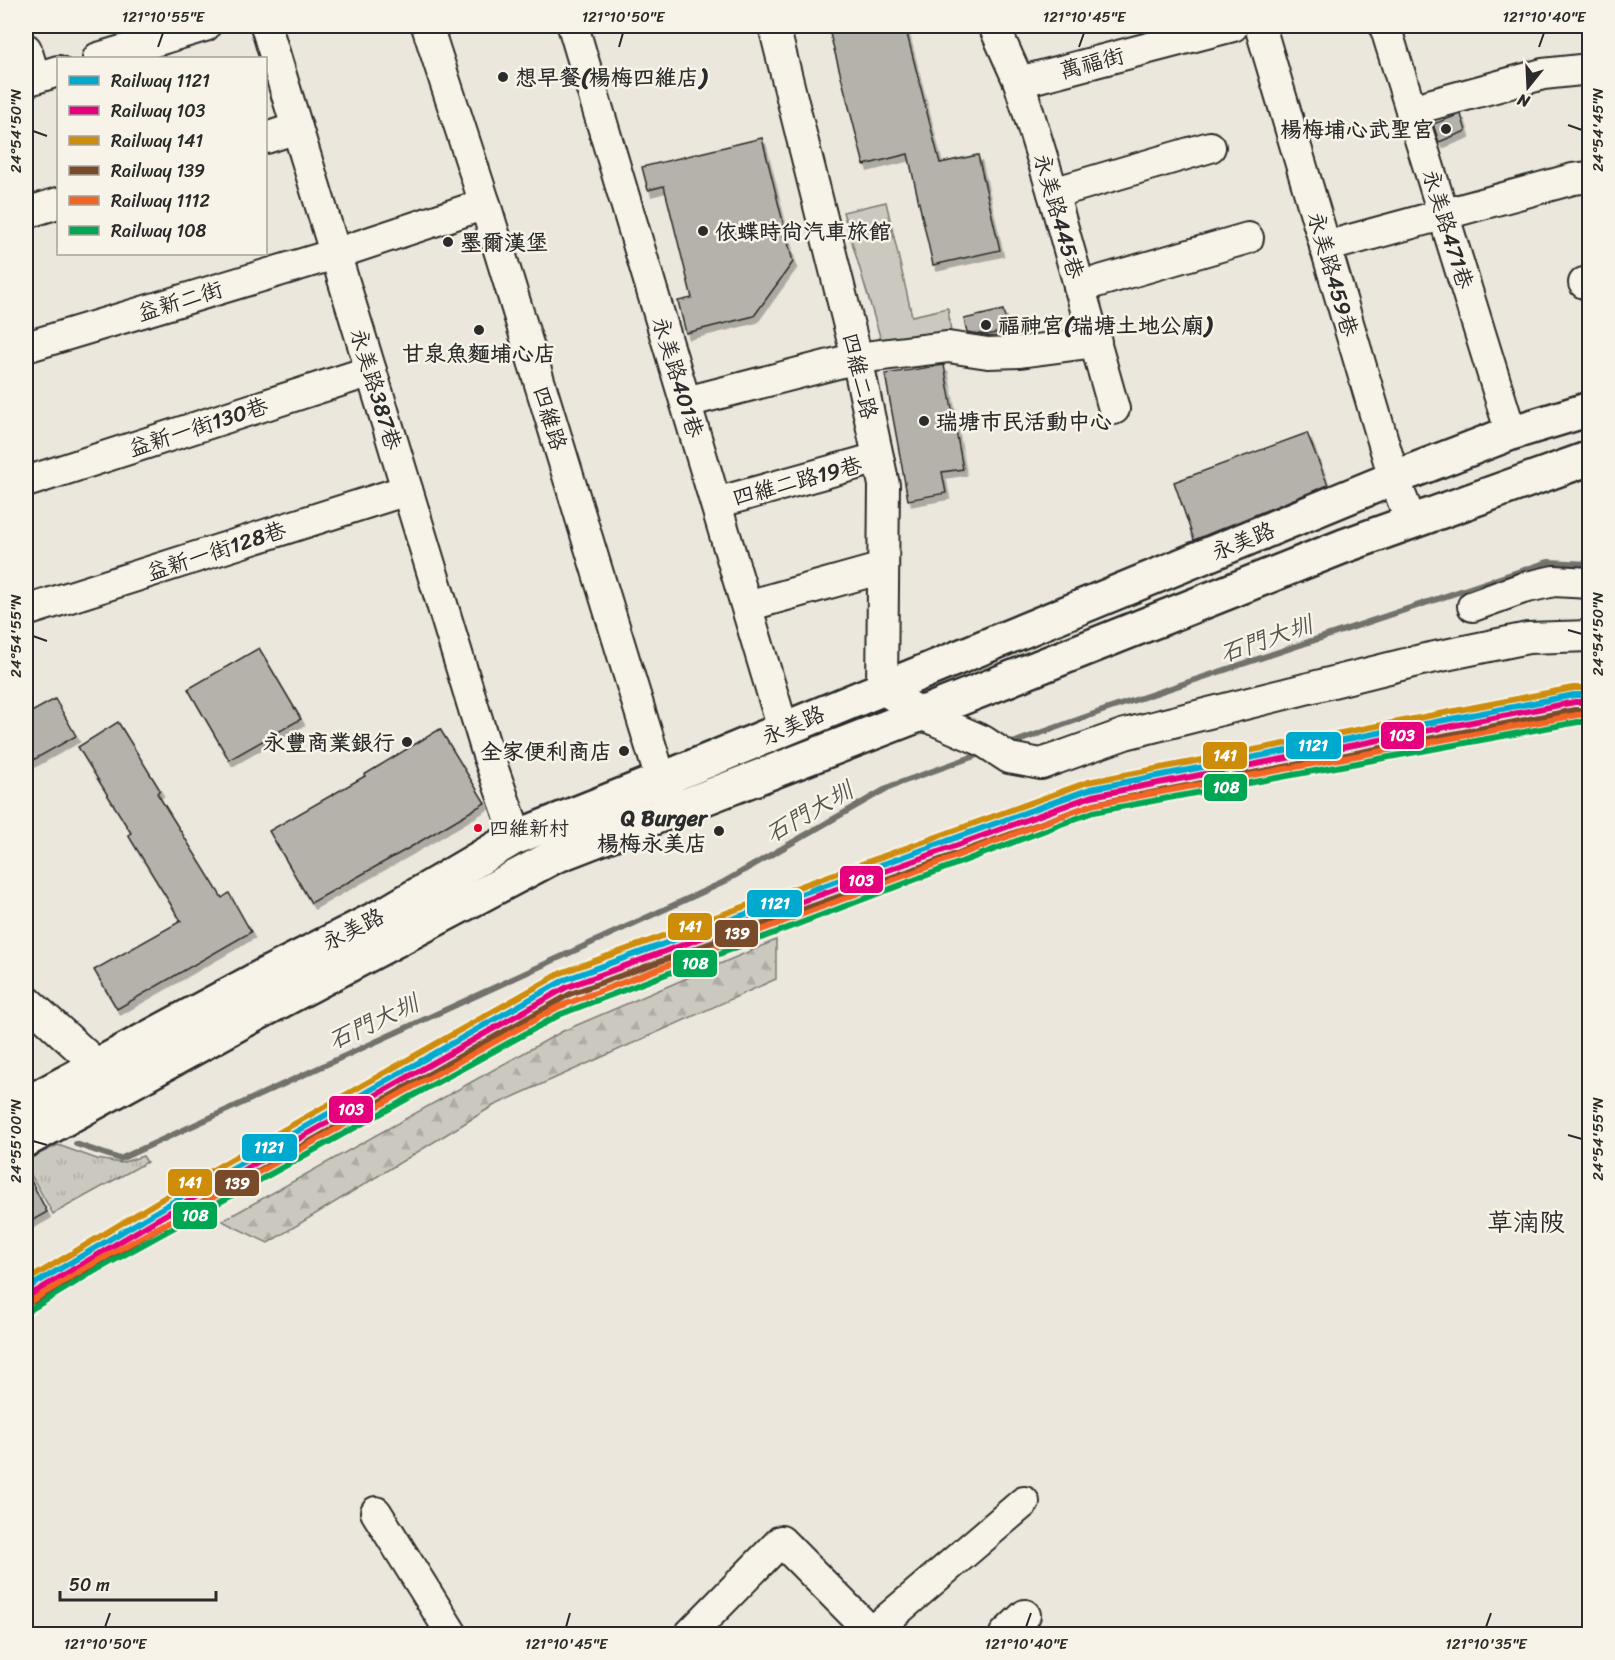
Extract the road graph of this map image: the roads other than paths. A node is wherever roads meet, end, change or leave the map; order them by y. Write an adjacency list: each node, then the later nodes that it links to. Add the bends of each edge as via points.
1 (205, 26): 11 (street)
2 (266, 26): 16 (street, 永美路387巷)
3 (427, 26): 22 (street, 四維路)
4 (573, 26): 33 (street, 永美路401巷)
5 (774, 26): 31 (street, 四維二路)
6 (994, 26): 14 (street, 永美路445巷)
7 (1233, 26): 14 (street, 萬福街)
8 (1260, 26): 26 (street, 永美路459巷)
9 (1385, 26): 15 (street, 永美路471巷)
10 (26, 49): 13 (street)
11 (101, 57)
12 (1590, 69): 15 (street, via 1543,74)
13 (40, 76)
14 (1019, 82): 20 (street, 永美路445巷)
15 (1411, 110): 24 (street, 永美路471巷)
16 (297, 128): 17 (street); 27 (street, 永美路387巷)
17 (267, 138)
18 (1210, 147): 20 (street)
19 (1590, 177): 24 (street)
20 (1053, 193): 28 (street, 永美路445巷)
21 (57, 203): 23 (street)
22 (485, 204): 27 (street, 益新二街); 53 (street, 四維路)
23 (26, 213)
24 (1444, 215): 26 (street); 36 (street, 永美路471巷)
25 (1248, 238): 28 (street)
26 (1325, 247): 39 (street, 永美路459巷)
27 (335, 254): 30 (street, 益新二街); 32 (street, 永美路387巷)
28 (1079, 287): 29 (street, 永美路445巷)
29 (1096, 342): 31 (street, via 1020,352 988,354 948,347); 34 (street, 永美路445巷)
30 (26, 347)
31 (857, 358): 33 (street); 37 (street, 四維二路)
32 (371, 371): 40 (street, 益新一街130巷); 41 (street, 永美路387巷)
33 (686, 402): 42 (street, 永美路401巷)
34 (1114, 409)
35 (1590, 409): 36 (main road, 永美路)
36 (1511, 433): 39 (main road, 永美路)
37 (878, 458): 42 (street, 四維二路19巷); 44 (street, 四維二路, via 884,485)
38 (1590, 458): 43 (main road, 永美路)
39 (1394, 478): 43 (street, 永美路459巷); 50 (main road, 永美路)
40 (26, 482)
41 (407, 490): 48 (street, 益新一街128巷); 55 (street, 永美路387巷)
42 (716, 503): 46 (street, 永美路401巷)
43 (1411, 522): 51 (main road, 永美路)
44 (883, 568): 46 (street); 50 (street, 四維二路)
45 (1590, 583): 47 (street, via 1554,581)
46 (747, 606): 52 (street, 永美路401巷)
47 (1473, 606)
48 (26, 611)
49 (1590, 636): 51 (street, via 1528,638 1421,660 1125,734 1041,764 1010,758)
50 (882, 688): 51 (street); 52 (main road, 永美路)
51 (921, 714): 54 (main road, 永美路)
52 (783, 729): 53 (main road, 永美路)
53 (661, 780): 54 (street, 四維路); 55 (main road, 永美路)
54 (676, 809): 58 (main road, 永美路, via 555,856)
55 (517, 837): 57 (main road, 永美路, via 385,914)
56 (26, 1000): 57 (street)
57 (96, 1064): 58 (street); 59 (main road, 永美路)
58 (116, 1091): 60 (main road, 永美路)
59 (28, 1099): 60 (street)
60 (60, 1120): 61 (main road, 永美路)
61 (26, 1140)
62 (1024, 1502): 64 (street)
63 (376, 1512): 65 (street)
64 (872, 1634): 66 (street, via 781,1541)
65 (452, 1635)
66 (690, 1635)

